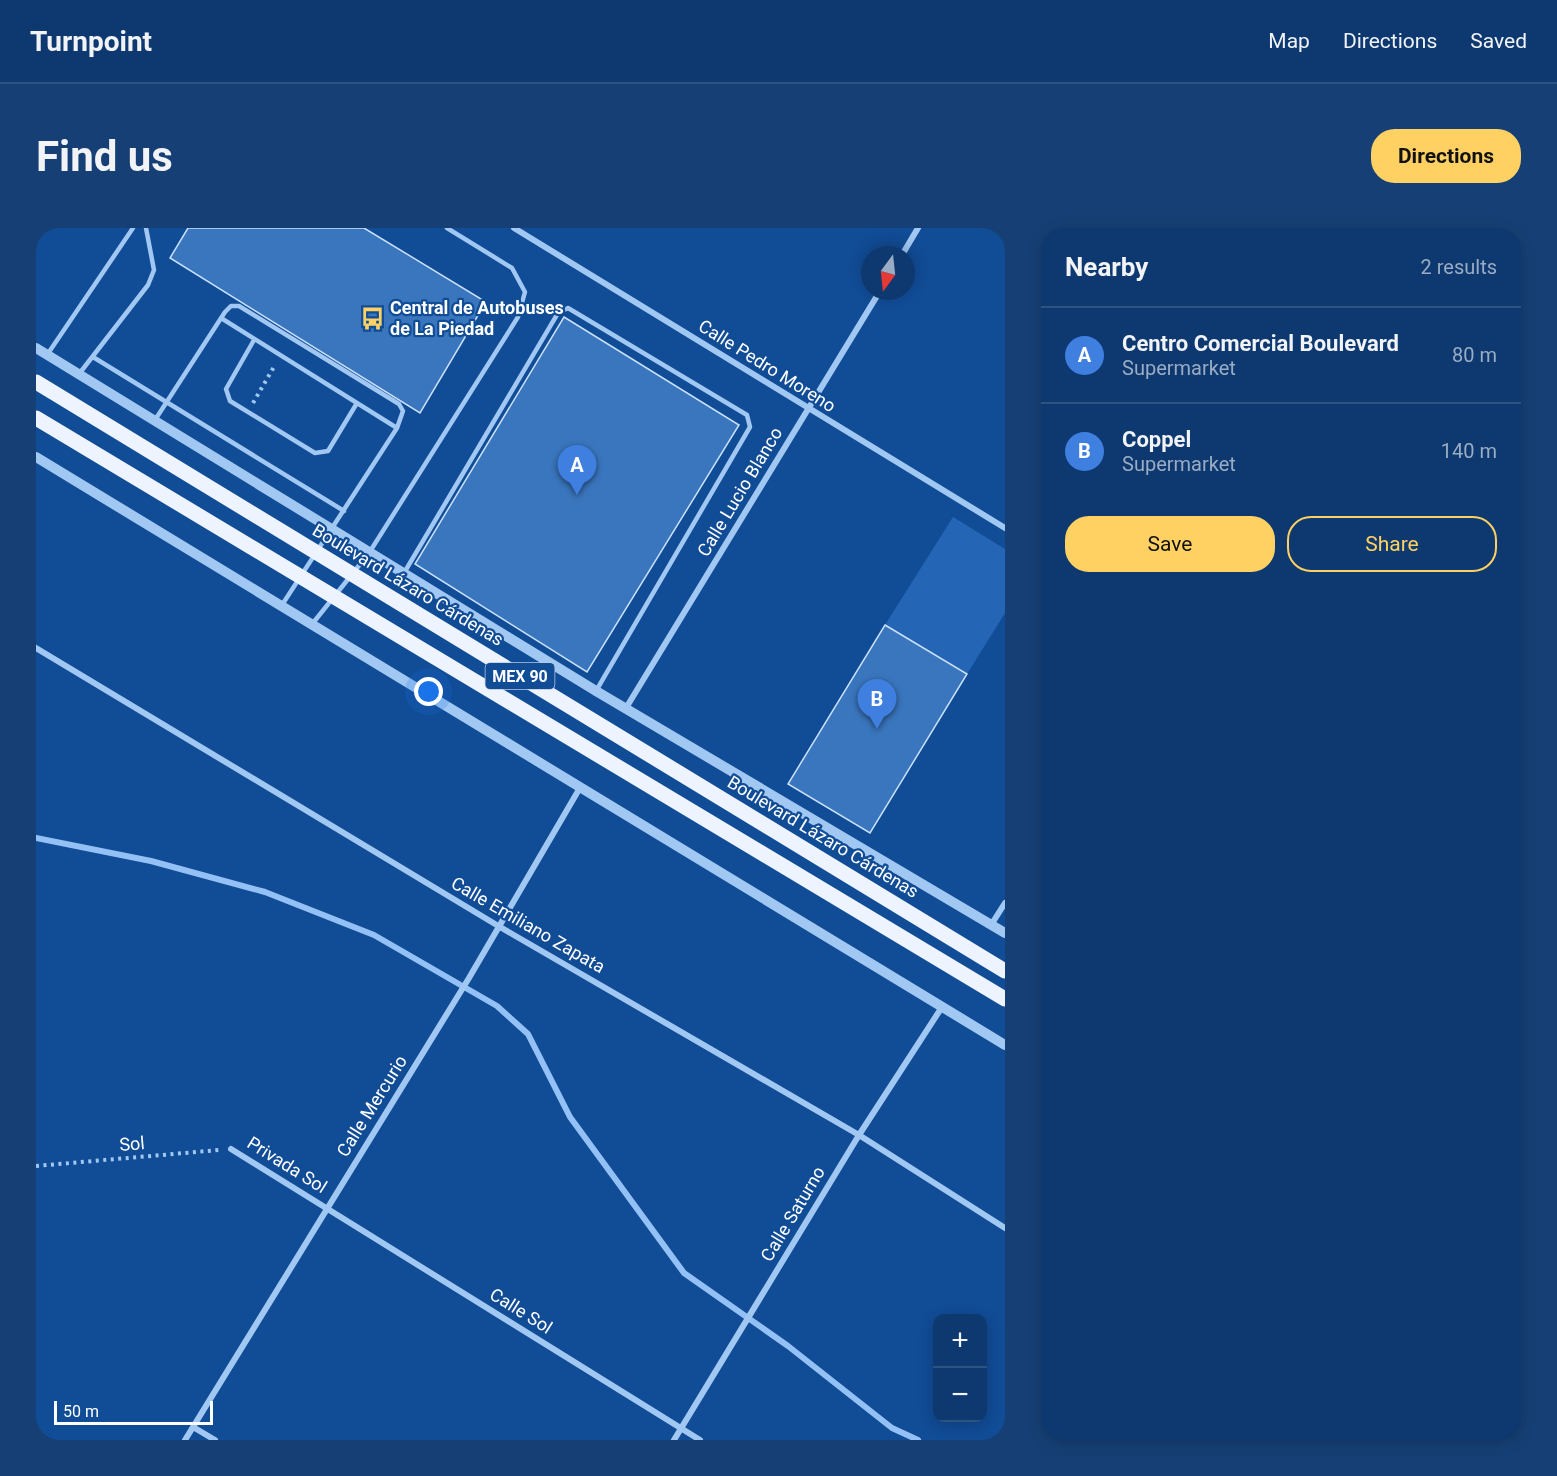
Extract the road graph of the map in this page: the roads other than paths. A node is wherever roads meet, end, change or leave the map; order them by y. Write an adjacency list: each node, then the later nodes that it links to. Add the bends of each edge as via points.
1 (133, 228): 11 (lane)
2 (146, 228): 12 (lane, via 154,270 148,285)
3 (447, 228): 26 (lane, via 512,268 525,292 518,317)
4 (514, 228): 17 (street, Calle Pedro Moreno)
5 (918, 228): 6 (street)
6 (907, 246)
7 (875, 300): 17 (street, Calle Lucio Blanco)
8 (221, 318): 9 (lane); 15 (lane); 20 (lane, via 231,306 239,306 399,404 403,411)
9 (254, 340): 16 (lane); 16 (lane, via 226,389 230,401 315,453 328,451)
10 (36, 348): 11 (street)
11 (47, 355): 13 (street)
12 (93, 357): 13 (lane); 15 (lane)
13 (79, 374): 19 (street)
14 (36, 382): 25 (main road, Boulevard Lázaro Cárdenas / MEX 90)
15 (166, 402): 19 (lane); 22 (lane)
16 (357, 403): 20 (lane)
17 (808, 409): 23 (street, Calle Pedro Moreno); 35 (street, Calle Lucio Blanco)
18 (36, 418): 29 (main road, MEX 90)
19 (155, 420): 24 (street)
20 (397, 428): 22 (lane)
21 (36, 457): 31 (street)
22 (344, 511): 24 (lane)
23 (1005, 528)
24 (331, 530): 25 (lane); 26 (street)
25 (317, 552): 28 (main road, Boulevard Lázaro Cárdenas / MEX 90); 29 (lane)
26 (369, 553): 27 (street); 28 (lane)
27 (404, 573): 34 (street); 34 (lane, via 558,313 568,308 747,415 750,427)
28 (352, 574): 30 (lane); 41 (main road, Boulevard Lázaro Cárdenas / MEX 90)
29 (300, 577): 30 (main road, MEX 90); 31 (lane)
30 (335, 597): 32 (lane); 42 (main road, MEX 90)
31 (282, 605): 32 (street)
32 (313, 624): 36 (street)
33 (36, 648): 39 (street, Calle Emiliano Zapata)
34 (596, 691): 35 (street)
35 (626, 708): 38 (street)
36 (581, 785): 39 (street, Calle Mercurio); 43 (street)
37 (1005, 903): 38 (street)
38 (991, 925): 40 (street)
39 (500, 927): 45 (street, Calle Emiliano Zapata); 47 (street, Calle Mercurio)
40 (1005, 933)
41 (1005, 971)
42 (1005, 999)
43 (943, 1006): 44 (street); 45 (street, Calle Saturno)
44 (1005, 1045)
45 (859, 1135): 48 (street, Calle Emiliano Zapata); 50 (street, Calle Saturno)
46 (231, 1149): 47 (street, Privada Sol)
47 (327, 1208): 49 (street, Calle Mercurio); 50 (street, Calle Sol)
48 (1005, 1228)
49 (194, 1427): 51 (street, Calle Mercurio); 52 (street)
50 (681, 1428): 53 (street, Calle Saturno); 54 (street, Calle Sol)
51 (185, 1440)
52 (215, 1440)
53 (674, 1440)
54 (700, 1440)

